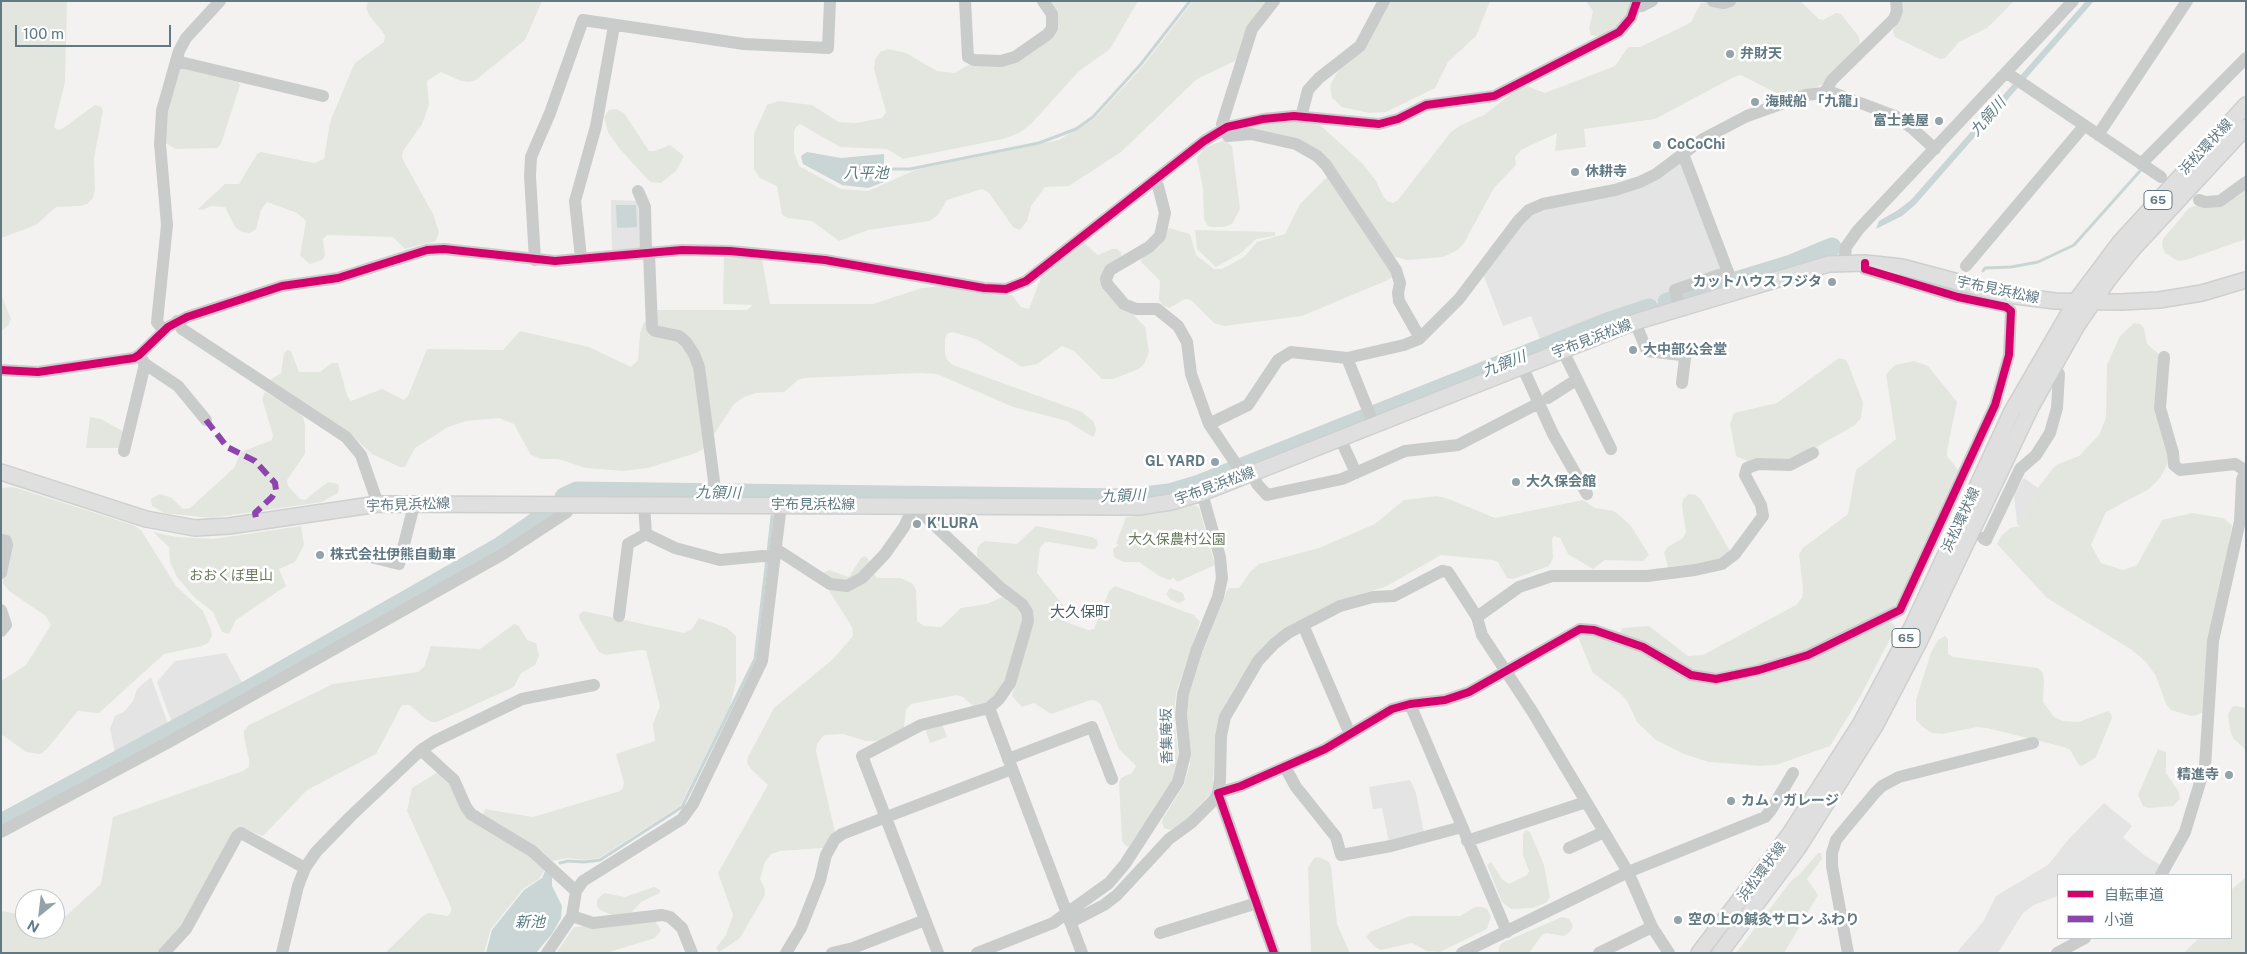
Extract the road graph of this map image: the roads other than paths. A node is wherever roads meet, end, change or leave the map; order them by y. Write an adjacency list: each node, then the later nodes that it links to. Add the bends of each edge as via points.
1 (220, 1): 16 (street, via 186,38)
2 (830, 1): 14 (street, via 828,48 744,44)
3 (965, 1): 4 (street, via 968,57 1001,61 1015,57 1048,34 1052,28 1052,14)
4 (1043, 1)
5 (1274, 1): 24 (street, via 1252,29 1222,124)
6 (1384, 1): 21 (street, via 1360,46 1308,90)
7 (1652, 1): 13 (street, via 1642,6)
8 (1713, 1): 9 (street)
9 (1730, 1)
10 (1896, 1): 18 (street, via 1894,19 1832,80)
11 (2073, 1): 17 (street)
12 (2187, 1): 25 (street)
13 (1636, 3): 21 (street, via 1631,18 1619,32 1494,96 1426,105 1398,120 1379,124)
14 (614, 26): 35 (street, via 596,126 575,201); 36 (street, via 583,20 550,113 534,147 530,176)
15 (2246, 58): 28 (street)
16 (176, 61): 19 (street); 46 (street, via 160,127 167,225 157,322)
17 (2015, 79): 22 (street); 26 (street)
18 (1825, 92): 26 (street, via 1843,95 1895,116); 27 (street, via 1806,95 1747,116 1718,130)
19 (322, 96)
20 (2246, 105): 41 (main road, 浜松環状線 / 65, via 2115,248)
21 (1300, 117): 24 (street, via 1263,119)
22 (2084, 126): 25 (street); 39 (street)
23 (2246, 127): 43 (main road, 浜松環状線 / 65, via 2132,250)
24 (1223, 130): 30 (street, via 1204,141); 47 (street, via 1228,136 1252,134 1296,144 1318,156 1396,270 1400,283 1399,301)
25 (2098, 135): 28 (street)
26 (1935, 149): 37 (street, via 1852,238)
27 (1683, 154): 42 (street, via 1728,272 1674,290); 47 (street, via 1656,174 1632,186 1543,204 1529,210 1459,299)
28 (2141, 164): 29 (street)
29 (2161, 177)
30 (1155, 182): 34 (street, via 1026,281 1006,289 778,254 691,250); 60 (street, via 1165,212 1160,236 1149,247 1110,270 1106,279 1124,304 1136,309 1157,309 1178,326 1187,342 1191,374)
31 (2246, 182): 33 (street, via 2220,201)
32 (638, 191): 34 (street, via 645,207)
33 (2199, 200)
34 (647, 253): 35 (street); 74 (street, via 650,323 656,332 679,336 694,354 699,367)
35 (581, 258): 36 (street)
36 (535, 260): 44 (street, via 423,250 338,278 282,286)
37 (1844, 263): 38 (main road, 宇布見浜松線); 42 (main road, 宇布見浜松線, via 1815,267)
38 (1865, 263): 41 (main road, 宇布見浜松線, via 1909,269 2007,294); 62 (street, via 1865,269 2011,311 2009,355 2003,381)
39 (1966, 266)
40 (2246, 280): 43 (main road, 宇布見浜松線, via 2181,297)
41 (2076, 301): 43 (main road, 宇布見浜松線); 66 (main road, 浜松環状線 / 65, via 2027,383)
42 (1678, 302): 45 (main road, 宇布見浜松線)
43 (2094, 302): 66 (main road, 浜松環状線 / 65)
44 (177, 321): 46 (street); 76 (street, via 182,329 346,437 361,455)
45 (1635, 322): 48 (main road, 宇布見浜松線); 56 (street, via 1647,351 1685,358)
46 (164, 330): 51 (street)
47 (1420, 338): 50 (street, via 1404,345)
48 (1563, 351): 52 (main road, 宇布見浜松線); 55 (street)
49 (2164, 357): 68 (street, via 2160,408 2174,465 2180,470 2235,464)
50 (1347, 358): 58 (street); 60 (street, via 1299,352 1284,355 1248,405)
51 (142, 360): 53 (street, via 38,372); 59 (street, via 178,386); 64 (street)
52 (1522, 366): 57 (street); 58 (main road, 宇布見浜松線)
53 (1, 370)
54 (2059, 374): 67 (street, via 2057,408 2050,433 2036,454)
55 (1576, 380): 57 (street); 63 (street)
56 (1682, 383)
57 (1543, 400): 71 (street, via 1458,444 1405,451); 73 (street)
58 (1371, 419): 61 (main road, 宇布見浜松線)
59 (206, 420)
60 (1209, 424): 70 (street)
61 (1340, 438): 70 (main road, 宇布見浜松線); 71 (street)
62 (1975, 446): 66 (street); 93 (street, via 1944,520 1900,610 1808,655 1758,670 1708,679 1691,675 1643,647 1587,628 1574,632)
63 (1611, 449)
64 (124, 451)
65 (1813, 453): 90 (street, via 1790,465 1758,464 1747,468 1745,475 1761,505 1763,516 1735,554 1722,564 1647,576 1552,576 1519,587)
66 (1998, 457): 67 (street); 139 (main road, 浜松環状線 / 65, via 1861,723 1790,835); 140 (main road, 浜松環状線 / 65, via 1920,640 1863,746 1794,855)
67 (2020, 468): 82 (street, via 1986,540)
68 (2245, 469): 86 (street)
69 (1, 472): 76 (main road, 宇布見浜松線, via 146,519 178,526 229,526)
70 (1243, 472): 71 (street, via 1268,495); 72 (main road, 宇布見浜松線)
71 (1356, 473)
72 (1202, 493): 80 (main road, 宇布見浜松線, via 1139,507); 118 (street, 香集庵坂, via 1220,557 1222,578 1218,598 1182,694 1185,754 1182,773 1120,871)
73 (1587, 494)
74 (716, 498): 78 (main road, 宇布見浜松線); 79 (main road, 宇布見浜松線)
75 (412, 503): 76 (main road, 宇布見浜松線); 77 (main road, 宇布見浜松線); 84 (street, via 399,564)
76 (378, 504)
77 (567, 504): 78 (main road, 宇布見浜松線); 108 (street, via 567,512 494,558 169,742)
78 (644, 504): 81 (street)
79 (781, 505): 80 (main road, 宇布見浜松線); 85 (street)
80 (914, 506): 85 (street, via 885,554 862,578 847,586 830,584); 96 (street, via 1027,612 1028,621 1010,683)
81 (646, 534): 85 (street, via 675,548 709,558 731,560); 89 (street, via 627,547)
82 (1983, 538)
83 (1, 540): 87 (street, via 7,545)
84 (362, 555)
85 (771, 555): 115 (street, via 762,661 688,812 593,874)
86 (2239, 560): 114 (street, via 2213,641 2205,766 2185,832)
87 (1, 573)
88 (1, 610): 92 (street, via 6,625)
89 (619, 616)
90 (1477, 617): 91 (street, via 1448,572 1442,571 1394,596 1354,601); 93 (street, via 1482,635)
91 (1303, 625): 97 (street); 104 (street, via 1266,652 1225,717)
92 (1, 631)
93 (1506, 672): 95 (street, via 1445,700); 105 (street)
94 (594, 685): 99 (street, via 522,699)
95 (1410, 704): 97 (street, via 1392,709); 107 (street)
96 (989, 708): 100 (street); 106 (street, via 921,725 862,756)
97 (1350, 734): 101 (street)
98 (2033, 743): 141 (street, via 1899,777 1875,793 1840,835 1832,853)
99 (422, 750): 112 (street, via 351,816); 115 (street, via 454,780 471,814 532,852)
100 (1010, 764): 103 (street, via 1092,727); 106 (street); 118 (street)
101 (1286, 767): 104 (street); 107 (street, via 1296,788 1336,837 1341,855 1391,846)
102 (1793, 773): 113 (street, via 1765,817)
103 (1112, 779)
104 (1218, 792): 116 (street); 118 (street, via 1118,895 1104,905)
105 (1586, 802): 109 (street); 110 (street)
106 (885, 817): 119 (street); 129 (street, via 842,834 829,847 801,928)
107 (1462, 827): 110 (street)
108 (1, 832)
109 (1604, 832): 111 (street); 113 (street)
110 (1467, 841): 122 (street)
111 (1569, 848)
112 (305, 868): 125 (street, via 241,833 186,929); 126 (street)
113 (1628, 872): 120 (street); 122 (street)
114 (2162, 874)
115 (576, 891): 117 (street)
116 (1257, 903): 121 (street); 134 (street)
117 (572, 916): 127 (street); 128 (street, via 593,923 662,914 682,928)
118 (1069, 918): 132 (street); 133 (street)
119 (925, 920): 130 (street); 131 (street)
120 (1652, 926): 137 (street); 138 (street)
121 (1160, 932)
122 (1507, 932): 124 (street)
123 (2083, 939): 142 (street)
124 (1488, 941): 135 (street); 136 (street)
125 (164, 953)
126 (282, 953)
127 (547, 953)
128 (692, 953)
129 (786, 953)
130 (832, 953)
131 (938, 953)
132 (977, 953)
133 (1082, 953)
134 (1274, 953)
135 (1462, 953)
136 (1493, 953)
137 (1599, 953)
138 (1669, 953)
139 (1699, 953)
140 (1720, 953)
141 (1848, 953)
142 (2057, 953)

